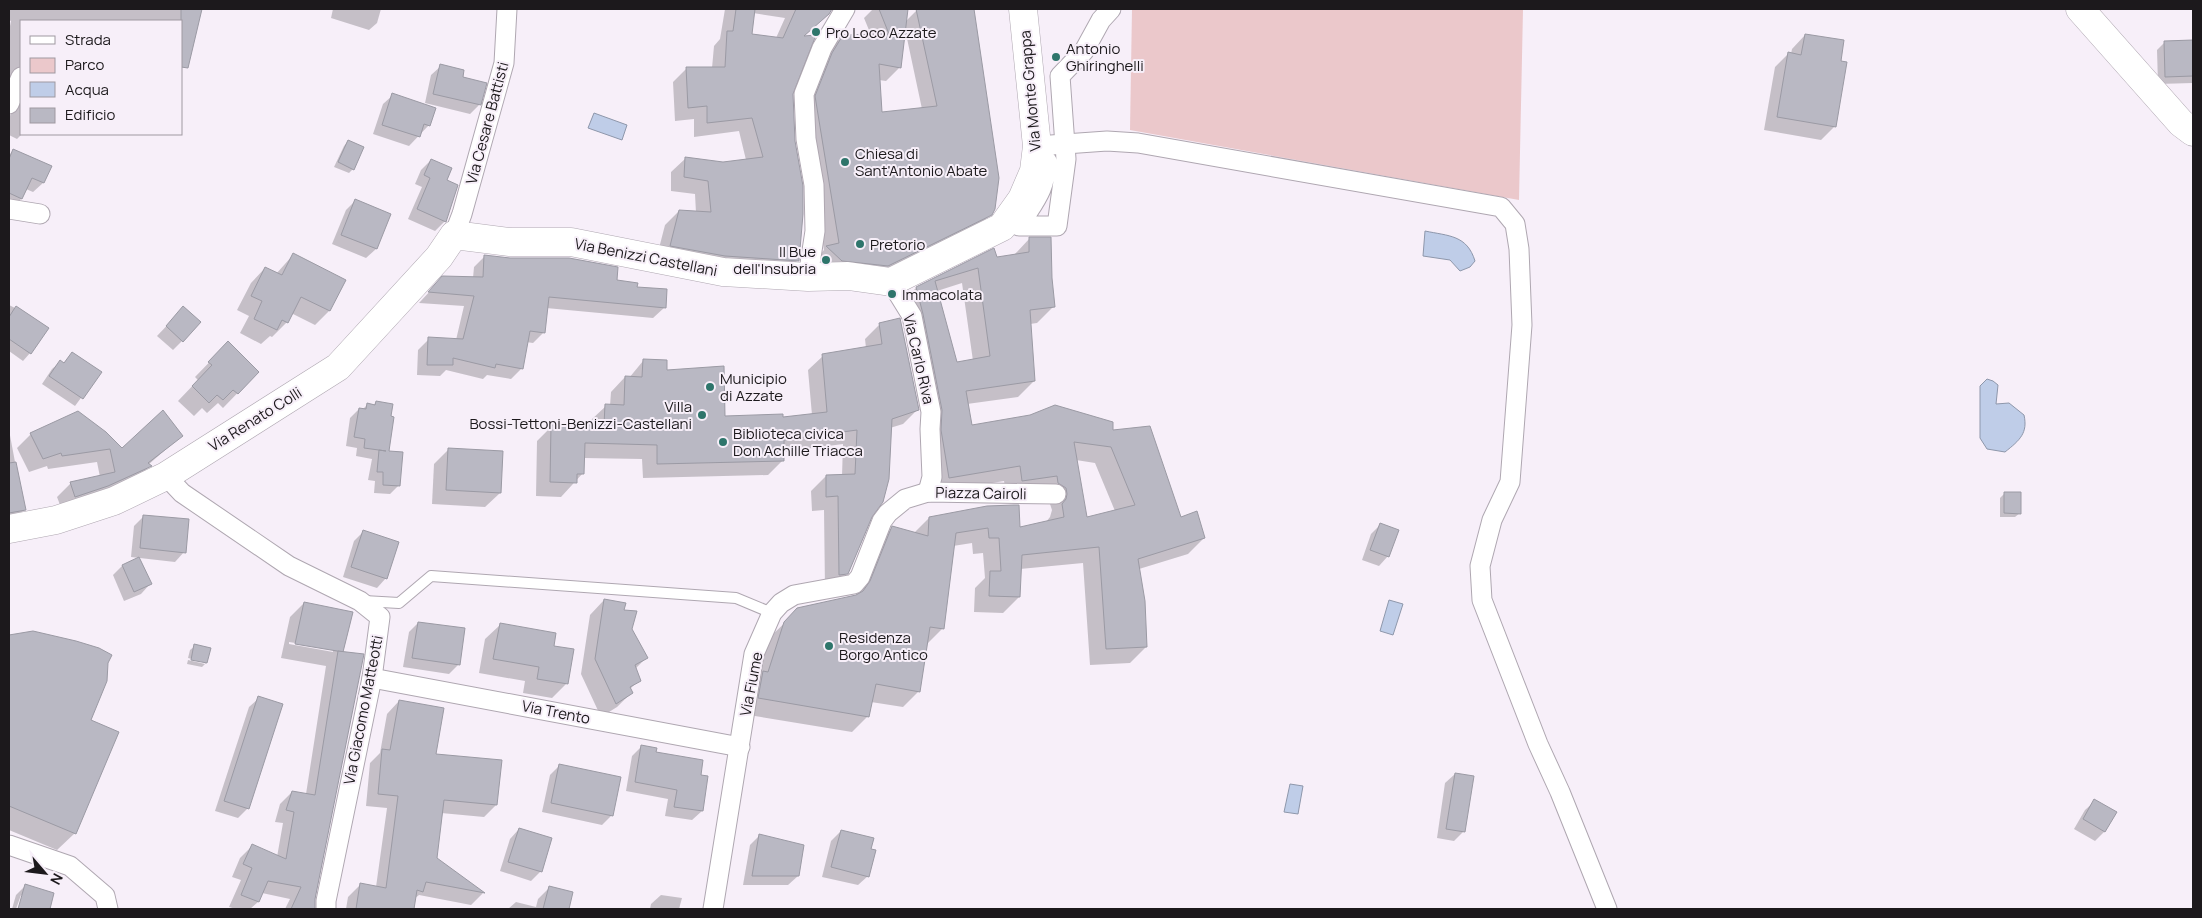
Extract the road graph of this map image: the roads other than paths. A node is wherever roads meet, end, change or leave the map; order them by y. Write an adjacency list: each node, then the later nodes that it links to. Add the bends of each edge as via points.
1 (507, 9): 14 (street, Via Cesare Battisti, via 504,63)
2 (845, 9): 15 (street, via 822,48 804,94 815,222)
3 (1023, 9): 11 (street, Via Monte Grappa)
4 (1034, 9): 11 (street)
5 (1111, 9): 10 (street, via 1084,51 1060,76)
6 (2080, 9): 9 (street, via 2181,123)
7 (20, 78): 8 (street)
8 (9, 104)
9 (2193, 132)
10 (1065, 144): 11 (street); 11 (street, via 1064,182 1056,226 1019,226 1040,194 1046,176); 30 (street, via 1138,143 1501,207 1515,224 1522,325 1510,482 1492,520 1480,566 1482,600)
11 (1042, 146): 16 (street, Via Monte Grappa, via 1022,199 1002,227)
12 (9, 209): 13 (street)
13 (40, 214)
14 (454, 236): 15 (street, Via Benizzi Castellani, via 510,242 571,242 723,272); 18 (street, Via Renato Colli, via 439,258 338,367)
15 (808, 277): 16 (street, via 848,276)
16 (891, 282): 17 (street, Via Carlo Riva, via 912,316)
17 (931, 412): 19 (street, Piazza Cairoli, via 932,477)
18 (166, 476): 21 (street, Via Renato Colli, via 114,501 56,520); 22 (street, Via Giacomo Matteotti, via 182,493 290,566)
19 (928, 492): 20 (street, Piazza Cairoli); 23 (street, Via Fiume, via 906,499 888,512 854,584 794,595)
20 (1056, 494)
21 (9, 529)
22 (360, 601): 23 (lane, via 399,602 431,576 736,598); 24 (street, Via Giacomo Matteotti, via 380,617)
23 (772, 613): 25 (street, Via Fiume, via 754,654)
24 (372, 678): 25 (street, Via Trento); 28 (street, Via Giacomo Matteotti)
25 (740, 746): 29 (street, Via Fiume)
26 (9, 845): 27 (street, via 70,866 105,896)
27 (108, 909)
28 (326, 909)
29 (713, 909)
30 (1607, 909)

